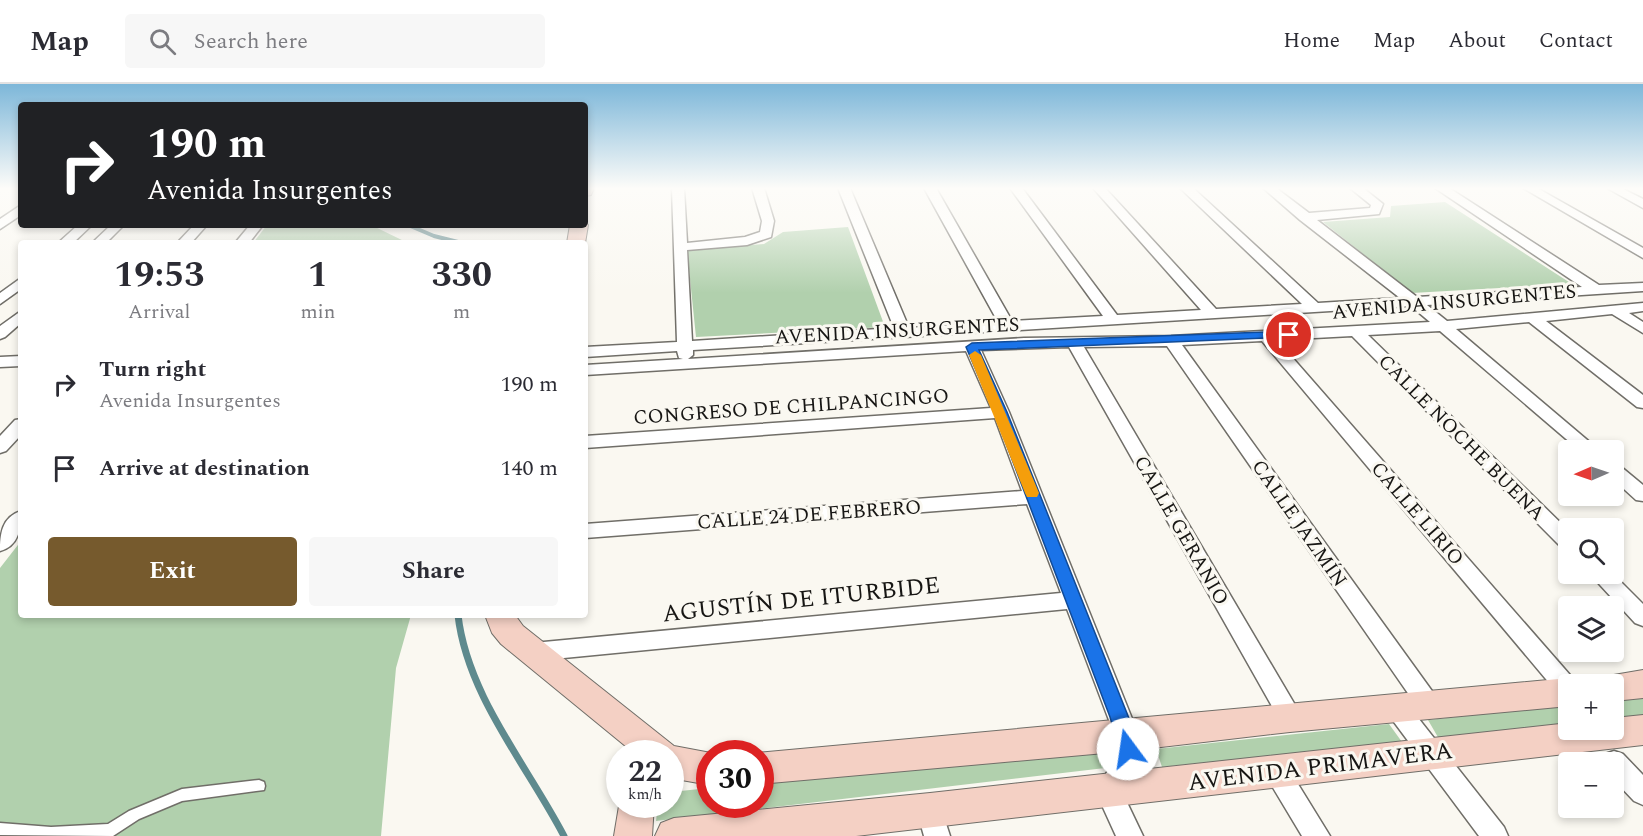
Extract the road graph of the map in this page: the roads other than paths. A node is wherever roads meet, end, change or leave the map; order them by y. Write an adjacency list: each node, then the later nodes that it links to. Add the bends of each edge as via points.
1 (680, 223): 19 (street)
2 (768, 223): 19 (street, via 766,234 733,243)
3 (858, 223): 36 (street)
4 (950, 223): 33 (street)
5 (1042, 223): 32 (street)
6 (1131, 223): 29 (street)
7 (1224, 223): 27 (street)
8 (1312, 223): 25 (street)
9 (1494, 223): 23 (street)
10 (1590, 223): 20 (street)
11 (82, 228): 15 (street)
12 (115, 228): 16 (street)
13 (198, 228): 17 (street)
14 (254, 228): 18 (street)
15 (68, 240)
16 (102, 240)
17 (187, 240)
18 (244, 240)
19 (682, 246): 42 (street)
20 (1643, 254)
21 (18, 285): 24 (street)
22 (1643, 287): 23 (street, AVENIDA INSURGENTES)
23 (1598, 291): 25 (street, AVENIDA INSURGENTES)
24 (0, 300)
25 (1415, 302): 27 (street, AVENIDA INSURGENTES); 34 (street)
26 (1643, 307): 28 (street, AVENIDA INSURGENTES)
27 (1315, 308): 29 (street, AVENIDA INSURGENTES)
28 (1614, 309): 31 (street, AVENIDA INSURGENTES); 35 (street)
29 (1214, 315): 32 (street, AVENIDA INSURGENTES)
30 (18, 318): 38 (street)
31 (1533, 318): 34 (street, AVENIDA INSURGENTES); 49 (street)
32 (1113, 319): 33 (street, AVENIDA INSURGENTES)
33 (1007, 325): 36 (street, AVENIDA INSURGENTES)
34 (1444, 326): 37 (street, AVENIDA INSURGENTES); 52 (street)
35 (1643, 329)
36 (902, 330): 42 (street, AVENIDA INSURGENTES)
37 (1356, 331): 39 (street, AVENIDA INSURGENTES); 60 (street, CALLE NOCHE BUENA)
38 (0, 334)
39 (1266, 336): 40 (street, AVENIDA INSURGENTES); 67 (street, CALLE LIRIO)
40 (1171, 341): 41 (street, AVENIDA INSURGENTES); 71 (street, CALLE JAZMÍN)
41 (1074, 343): 43 (street, AVENIDA INSURGENTES); 73 (street, CALLE GERANIO)
42 (685, 345): 44 (street, AVENIDA INSURGENTES); 47 (street)
43 (972, 347): 47 (street, AVENIDA INSURGENTES); 50 (street)
44 (588, 352)
45 (18, 361): 46 (street)
46 (0, 362)
47 (685, 363): 48 (street, AVENIDA INSURGENTES)
48 (588, 370)
49 (1643, 403)
50 (1001, 412): 53 (street, CONGRESO DE CHILPANCINGO); 57 (street)
51 (18, 427): 54 (street)
52 (1578, 440)
53 (588, 441)
54 (0, 447)
55 (1624, 479): 56 (street)
56 (1643, 495)
57 (1034, 497): 59 (street, CALLE 24 DE FEBRERO); 63 (street)
58 (18, 522): 61 (street)
59 (588, 531)
60 (1558, 532)
61 (0, 544)
62 (1610, 584): 64 (street)
63 (1074, 600): 66 (street, AGUSTÍN DE ITURBIDE); 76 (street)
64 (1643, 617)
65 (501, 618): 66 (street)
66 (533, 652): 77 (street)
67 (1558, 678)
68 (1643, 684): 69 (street)
69 (1624, 686)
70 (1558, 692): 71 (street)
71 (1429, 705): 72 (street)
72 (1396, 707): 73 (street); 81 (street)
73 (1290, 717): 76 (street)
74 (1643, 730): 75 (street, AVENIDA PRIMAVERA)
75 (1624, 732)
76 (1127, 736): 82 (street); 86 (street, via 1129,762)
77 (640, 740)
78 (1558, 740): 81 (street, AVENIDA PRIMAVERA)
79 (1593, 740): 80 (street)
80 (1604, 752)
81 (1430, 754): 83 (street, AVENIDA PRIMAVERA); 96 (street)
82 (774, 767)
83 (1276, 771): 86 (street, AVENIDA PRIMAVERA); 95 (street)
84 (1624, 773): 87 (street)
85 (259, 786): 91 (lane, via 182,795)
86 (1108, 790): 89 (street, AVENIDA PRIMAVERA); 94 (street)
87 (1643, 793)
88 (635, 818): 92 (street)
89 (933, 824): 93 (street, AVENIDA PRIMAVERA)
90 (0, 829): 91 (lane)
91 (106, 833)
92 (633, 836)
93 (674, 836)
94 (1130, 836)
95 (1317, 836)
96 (1495, 836)

